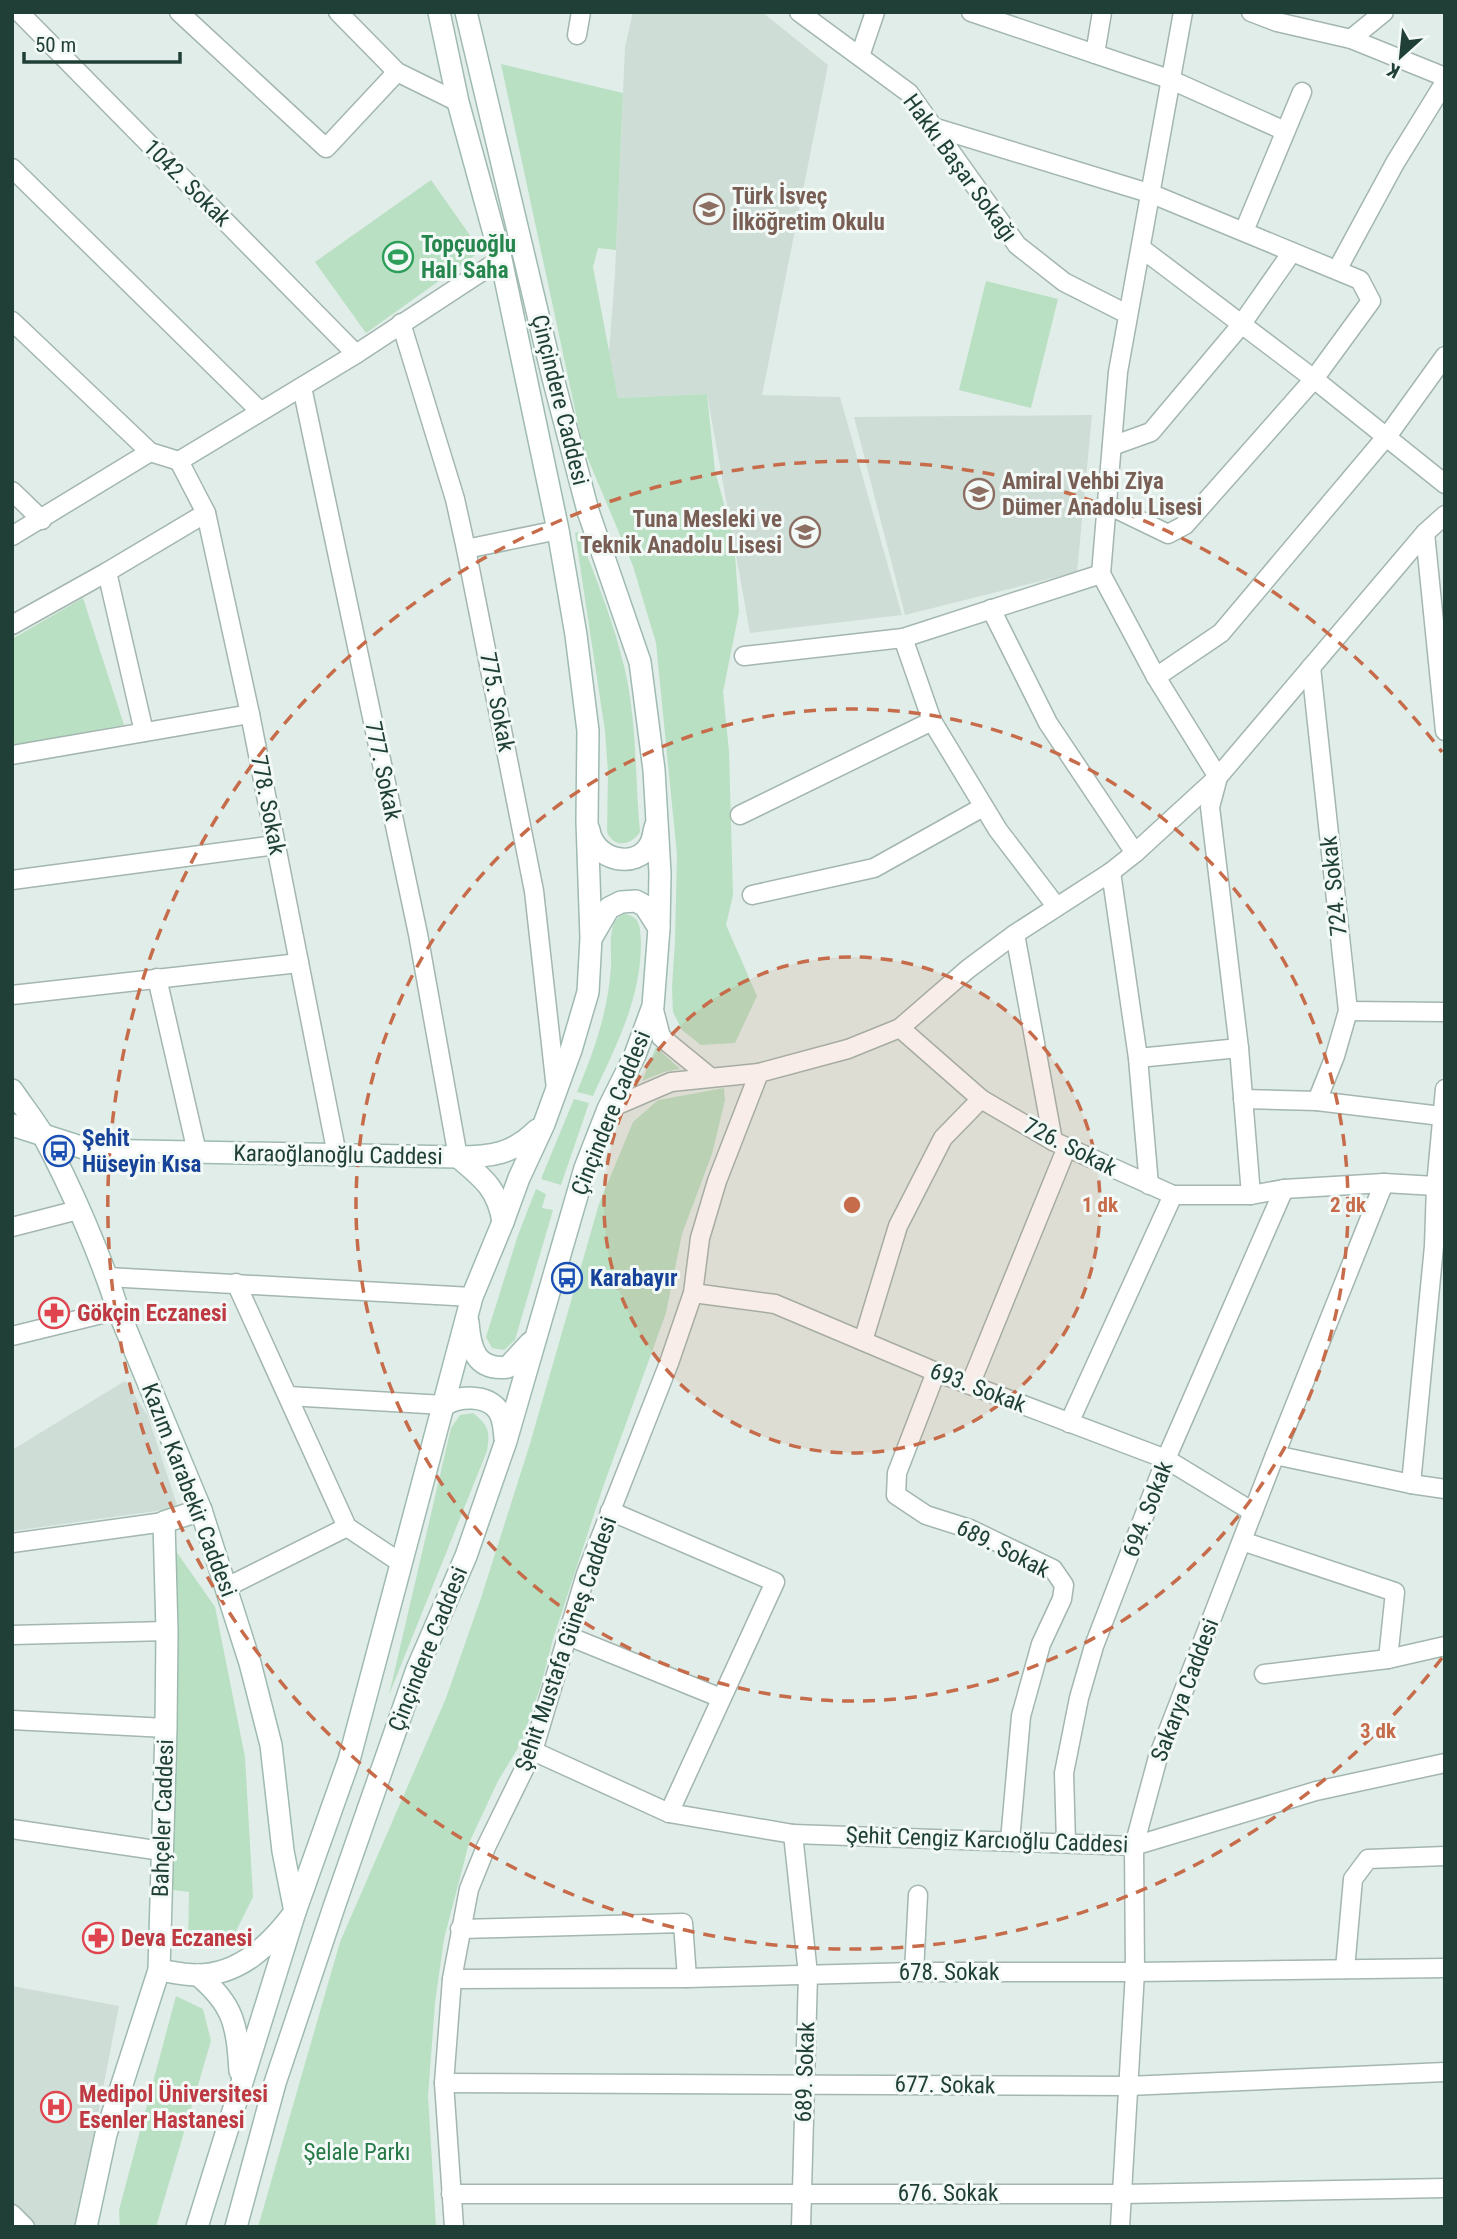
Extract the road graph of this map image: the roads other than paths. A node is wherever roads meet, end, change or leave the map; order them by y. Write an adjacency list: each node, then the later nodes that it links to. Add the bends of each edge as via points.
1 (19, 12): 38 (street, 1042. Sokak)
2 (178, 12): 18 (street, via 326,148)
3 (338, 12): 18 (street)
4 (439, 12): 23 (main road, Çinçindere Caddesi)
5 (466, 12): 74 (main road, Çinçindere Caddesi, via 588,511 640,662)
6 (582, 12): 14 (street)
7 (799, 12): 17 (street, Hakkı Başar Sokağı)
8 (874, 12): 17 (street)
9 (971, 12): 16 (street)
10 (1102, 12): 16 (street)
11 (1182, 12): 20 (street)
12 (1251, 12): 15 (street)
13 (1384, 12): 15 (street)
14 (577, 35)
15 (1351, 39): 19 (street)
16 (1095, 54): 20 (street)
17 (860, 56): 24 (street, Hakkı Başar Sokağı, via 909,93)
18 (397, 72): 23 (street)
19 (1445, 77)
20 (1169, 79): 25 (street); 27 (street)
21 (1445, 82): 32 (street)
22 (1302, 92): 25 (street)
23 (458, 102): 31 (main road, Çinçindere Caddesi)
24 (933, 127): 27 (street); 33 (street, Hakkı Başar Sokağı, via 1017,245 1064,282)
25 (1284, 131): 28 (street)
26 (12, 168): 42 (street)
27 (1152, 194): 28 (street); 29 (street)
28 (1244, 231): 30 (street)
29 (1141, 248): 33 (street); 35 (street)
30 (1292, 252): 32 (street); 35 (street)
31 (501, 258): 34 (street); 53 (main road, Çinçindere Caddesi)
32 (1337, 270): 40 (street, via 1360,280 1371,301)
33 (1127, 314): 44 (street)
34 (401, 323): 38 (street); 56 (street, 775. Sokak)
35 (1241, 325): 40 (street); 44 (street, via 1150,432)
36 (19, 327): 37 (street); 45 (street)
37 (12, 348)
38 (356, 354): 41 (street)
39 (1445, 356): 43 (street)
40 (1314, 379): 43 (street); 49 (street, via 1185,525 1168,534)
41 (302, 387): 42 (street); 109 (street, 777. Sokak, via 418,934)
42 (260, 411): 46 (street)
43 (1386, 438): 47 (street); 64 (street, via 1221,633)
44 (1112, 446): 49 (street)
45 (150, 452): 46 (street); 52 (street)
46 (179, 461): 50 (street, 778. Sokak)
47 (1445, 484)
48 (12, 491): 52 (street)
49 (1106, 504): 58 (street)
50 (206, 513): 57 (street); 65 (street, 778. Sokak)
51 (1445, 515): 54 (street)
52 (42, 520): 55 (street)
53 (558, 530): 56 (street); 73 (main road, Çinçindere Caddesi, via 588,731)
54 (1425, 533): 63 (street); 67 (street)
55 (12, 536)
56 (466, 549): 95 (street, 775. Sokak, via 534,891)
57 (107, 572): 60 (street); 68 (street)
58 (1101, 573): 59 (street); 64 (street)
59 (991, 609): 61 (street); 76 (street, via 1048,723)
60 (12, 625)
61 (903, 638): 62 (street); 66 (street)
62 (744, 656)
63 (1311, 667): 70 (street); 88 (street, 724. Sokak)
64 (1156, 677): 70 (street)
65 (250, 713): 68 (street); 75 (street, 778. Sokak)
66 (932, 721): 71 (street); 72 (street)
67 (1445, 731)
68 (144, 732): 69 (street)
69 (12, 755)
70 (1218, 777): 76 (street); 91 (street, via 1210,807)
71 (983, 807): 79 (street, via 874,868); 80 (street)
72 (740, 815)
73 (587, 821): 74 (main road, via 597,848 618,860 641,853 650,844); 83 (main road, Çinçindere Caddesi)
74 (656, 825): 81 (main road, Çinçindere Caddesi)
75 (276, 845): 78 (street); 84 (street, 778. Sokak)
76 (1135, 853): 77 (street)
77 (1111, 872): 80 (street); 92 (street)
78 (12, 880)
79 (752, 895)
80 (1056, 906): 82 (street)
81 (659, 928): 83 (main road, via 645,906 621,902 609,908); 87 (main road, Çinçindere Caddesi)
82 (1015, 934): 90 (street); 106 (street)
83 (591, 938): 95 (main road, Çinçindere Caddesi, via 588,992)
84 (299, 963): 85 (street); 108 (street, 778. Sokak)
85 (157, 978): 86 (street); 107 (street)
86 (12, 995)
87 (653, 1006): 94 (street, via 661,1037); 101 (main road, Çinçindere Caddesi)
88 (1348, 1011): 89 (street); 100 (street, 724. Sokak)
89 (1445, 1012)
90 (900, 1028): 93 (street, via 848,1049); 98 (street, 726. Sokak)
91 (1239, 1048): 92 (street); 99 (street)
92 (1138, 1058): 111 (street)
93 (759, 1073): 94 (street); 122 (street, Şehit Mustafa Güneş Caddesi, via 717,1181 700,1238)
94 (710, 1077): 101 (street, via 671,1082)
95 (556, 1089): 103 (main road, Çinçindere Caddesi)
96 (1445, 1089): 102 (street)
97 (12, 1090): 105 (main road, Kazım Karabekir Caddesi)
98 (981, 1099): 106 (street, 726. Sokak); 127 (street, via 943,1138 898,1226)
99 (1243, 1099): 100 (street); 115 (street)
100 (1317, 1101): 102 (street)
101 (608, 1109): 126 (main road, Çinçindere Caddesi, via 585,1168)
102 (1441, 1116): 112 (street)
103 (544, 1124): 109 (main road, Karaoğlanoğlu Caddesi, via 522,1145 496,1155); 117 (main road, Çinçindere Caddesi)
104 (12, 1125): 105 (main road, Karaoğlanoğlu Caddesi)
105 (42, 1135): 107 (main road, Karaoğlanoğlu Caddesi, via 90,1150); 116 (main road, Kazım Karabekir Caddesi)
106 (1060, 1144): 111 (street, 726. Sokak); 129 (street)
107 (197, 1152): 108 (main road, Karaoğlanoğlu Caddesi)
108 (337, 1155): 109 (main road, Karaoğlanoğlu Caddesi)
109 (458, 1157): 117 (main road, via 495,1191)
110 (1384, 1183): 112 (street, 726. Sokak); 113 (street, 726. Sokak); 134 (street, Sakarya Caddesi)
111 (1149, 1185): 114 (street, 726. Sokak)
112 (1436, 1186): 119 (street)
113 (1284, 1189): 115 (street, 726. Sokak); 135 (street, 694. Sokak)
114 (1173, 1195): 115 (street, 726. Sokak); 132 (street)
115 (1251, 1195)
116 (78, 1210): 118 (street); 120 (main road, Kazım Karabekir Caddesi)
117 (503, 1222): 123 (main road, Çinçindere Caddesi)
118 (12, 1227)
119 (1439, 1246): 136 (street)
120 (107, 1277): 121 (street); 124 (main road, Kazım Karabekir Caddesi)
121 (236, 1283): 123 (street); 130 (street)
122 (693, 1293): 127 (street, 693. Sokak, via 775,1304); 139 (street, Şehit Mustafa Güneş Caddesi)
123 (469, 1305): 126 (main road, via 470,1342 484,1364 508,1367); 131 (main road, Çinçindere Caddesi)
124 (118, 1310): 125 (street); 138 (main road, Kazım Karabekir Caddesi)
125 (12, 1336)
126 (534, 1337): 133 (main road, Çinçindere Caddesi)
127 (863, 1341): 128 (street, 693. Sokak)
128 (936, 1372): 129 (street, 693. Sokak); 161 (street, 689. Sokak, via 897,1473 896,1495 926,1515 970,1529 1053,1569 1064,1585 1021,1716)
129 (970, 1385): 132 (street, 693. Sokak)
130 (288, 1396): 131 (street); 142 (street)
131 (444, 1405): 133 (main road, via 458,1398 490,1404 502,1419); 145 (main road, Çinçindere Caddesi)
132 (1069, 1423): 135 (street, 693. Sokak)
133 (506, 1441): 191 (main road, Çinçindere Caddesi, via 466,1556 417,1669 335,1904 275,2083)
134 (1275, 1455): 136 (street); 140 (street, Sakarya Caddesi)
135 (1166, 1459): 140 (street, 693. Sokak); 162 (street, 694. Sokak, via 1094,1646 1079,1698 1065,1773)
136 (1411, 1485): 137 (street)
137 (1445, 1489)
138 (201, 1510): 141 (main road); 146 (main road, Kazım Karabekir Caddesi)
139 (610, 1511): 149 (street, Şehit Mustafa Güneş Caddesi); 153 (street, via 775,1582)
140 (1253, 1512): 143 (street, Sakarya Caddesi)
141 (164, 1522): 144 (street); 147 (main road, Bahçeler Caddesi)
142 (347, 1527): 145 (street); 146 (street)
143 (1242, 1541): 151 (street, via 1395,1591); 163 (street, Sakarya Caddesi, via 1158,1757)
144 (12, 1543)
145 (401, 1563): 167 (main road, Çinçindere Caddesi, via 349,1760)
146 (227, 1587): 167 (main road, Kazım Karabekir Caddesi, via 271,1745)
147 (167, 1631): 148 (street); 155 (main road, Bahçeler Caddesi)
148 (12, 1634)
149 (568, 1636): 153 (street); 156 (street, Şehit Mustafa Güneş Caddesi)
150 (1445, 1646): 151 (street)
151 (1388, 1659): 152 (street)
152 (1264, 1674)
153 (721, 1699): 158 (street)
154 (12, 1720): 155 (street)
155 (166, 1728): 164 (main road, Bahçeler Caddesi)
156 (533, 1751): 158 (street, Şehit Cengiz Karcıoğlu Caddesi); 168 (street, Şehit Mustafa Güneş Caddesi, via 473,1878)
157 (1445, 1763): 163 (street, Şehit Cengiz Karcıoğlu Caddesi, via 1315,1791)
158 (669, 1813): 160 (street, Şehit Cengiz Karcıoğlu Caddesi)
159 (12, 1829): 164 (street)
160 (793, 1834): 161 (street, Şehit Cengiz Karcıoğlu Caddesi); 174 (street, 689. Sokak)
161 (1010, 1841): 162 (street, Şehit Cengiz Karcıoğlu Caddesi)
162 (1066, 1843): 163 (street, Şehit Cengiz Karcıoğlu Caddesi)
163 (1134, 1846): 173 (street, Sakarya Caddesi)
164 (162, 1851): 171 (main road, Bahçeler Caddesi)
165 (1445, 1856): 170 (street, via 1368,1859 1353,1879)
166 (918, 1895): 172 (street)
167 (295, 1912): 175 (main road, via 275,1938 253,1955 227,1970); 179 (main road, Çinçindere Caddesi)
168 (460, 1929): 176 (street, via 683,1923); 177 (street, Şehit Mustafa Güneş Caddesi)
169 (1445, 1968): 170 (street, 678. Sokak)
170 (1345, 1969): 173 (street, 678. Sokak)
171 (159, 1970): 175 (main road); 189 (main road, Bahçeler Caddesi, via 106,2134)
172 (914, 1972): 173 (street, 678. Sokak); 174 (street, 678. Sokak)
173 (1135, 1972): 182 (street, Sakarya Caddesi)
174 (808, 1974): 176 (street, 678. Sokak); 181 (street, 689. Sokak)
175 (198, 1975): 179 (main road, via 218,1992 233,2018)
176 (687, 1978): 177 (street, 678. Sokak)
177 (452, 1979): 180 (street, Şehit Mustafa Güneş Caddesi)
178 (1445, 2072): 182 (street, 677. Sokak)
179 (241, 2082): 190 (main road, Çinçindere Caddesi)
180 (444, 2084): 181 (street, 677. Sokak); 185 (street, Şehit Mustafa Güneş Caddesi)
181 (805, 2084): 182 (street, 677. Sokak); 184 (street, 689. Sokak)
182 (1129, 2086): 186 (street, Sakarya Caddesi)
183 (1445, 2188): 186 (street, 676. Sokak)
184 (802, 2193): 185 (street, 676. Sokak); 186 (street, 676. Sokak); 193 (street, 689. Sokak)
185 (451, 2194): 192 (street, Şehit Mustafa Güneş Caddesi)
186 (1122, 2194): 194 (street, Sakarya Caddesi)
187 (12, 2214): 188 (street)
188 (25, 2227)
189 (86, 2227)
190 (197, 2227)
191 (236, 2227)
192 (454, 2227)
193 (801, 2227)
194 (1120, 2227)

